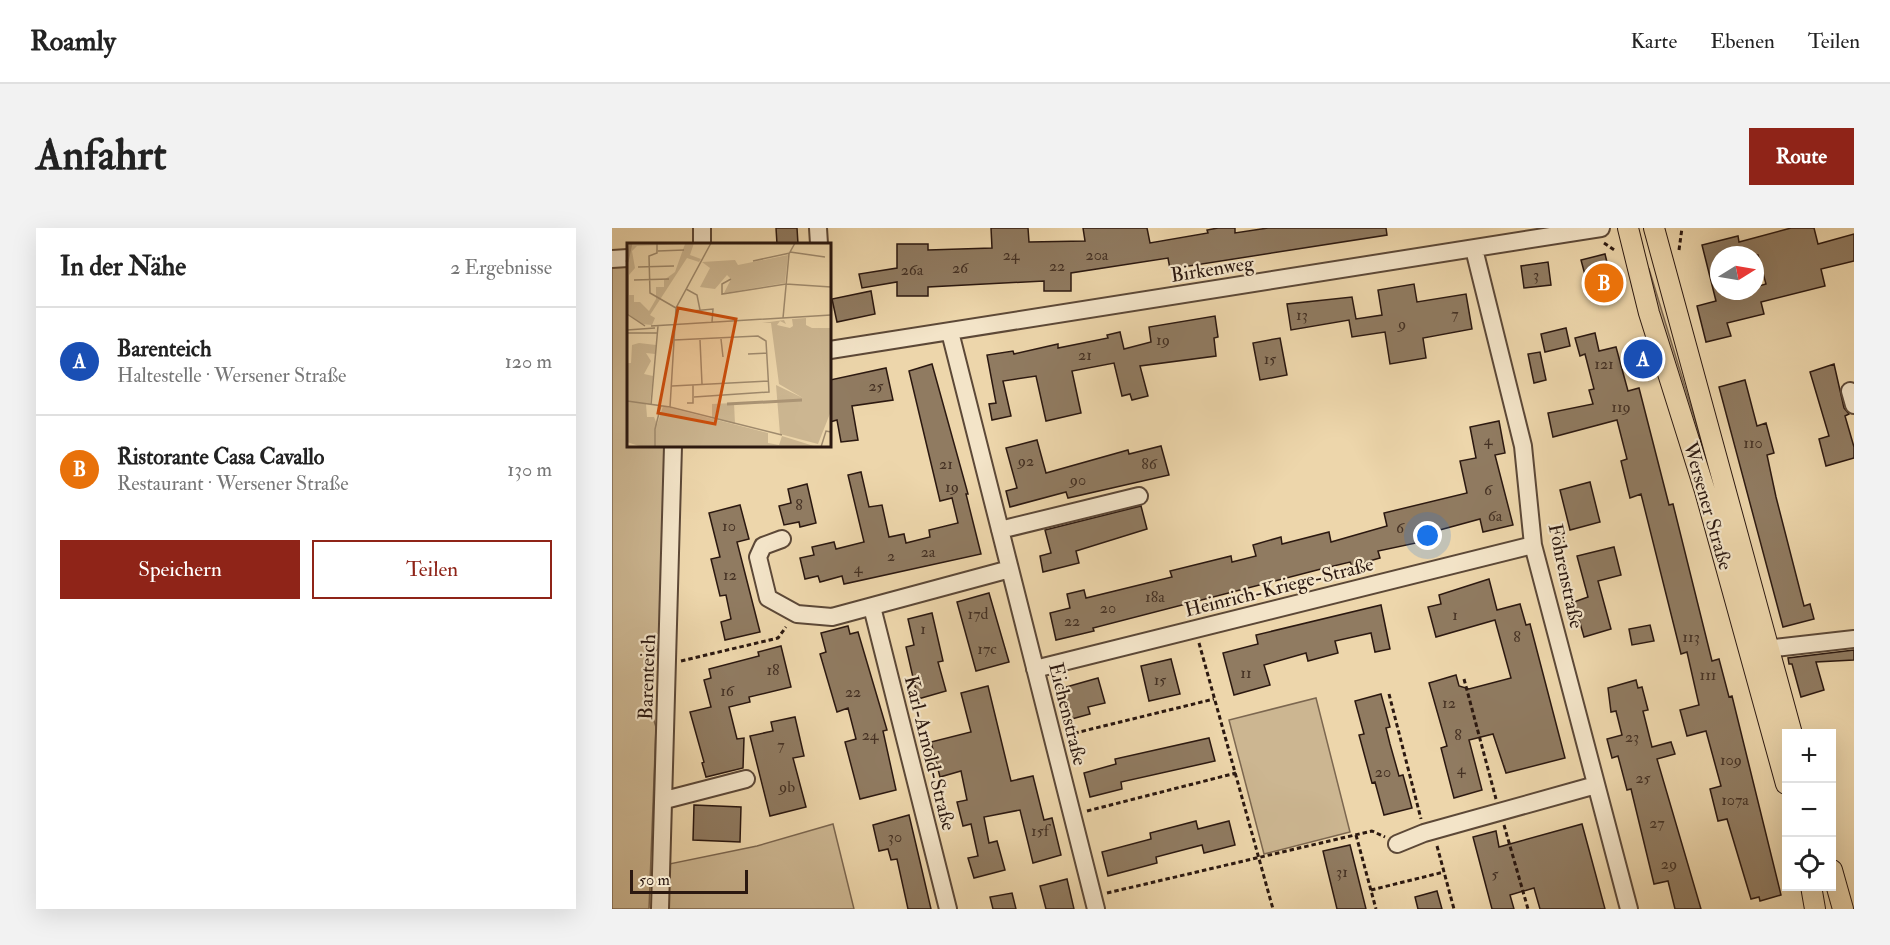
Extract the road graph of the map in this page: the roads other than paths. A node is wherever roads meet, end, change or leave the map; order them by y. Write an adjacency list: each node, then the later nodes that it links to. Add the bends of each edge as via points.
1 (818, 228): 5 (street)
2 (1601, 228): 6 (street, Birkenweg)
3 (1628, 228): 19 (main road, Wersener Straße, via 1649,313)
4 (1654, 228): 19 (main road, Wersener Straße)
5 (819, 243)
6 (1474, 249): 9 (street, Birkenweg); 15 (street, Föhrenstraße, via 1523,446)
7 (627, 258): 8 (street)
8 (612, 259)
9 (950, 332): 10 (street, Birkenweg); 13 (street, Eichenstraße)
10 (831, 350)
11 (673, 447): 21 (street, Barenteich)
12 (1139, 496): 13 (street)
13 (1000, 530): 16 (street, Eichenstraße)
14 (782, 539): 17 (street, via 763,546 758,557 768,598 796,614 832,617)
15 (1533, 545): 20 (street, Heinrich-Kriege-Straße); 26 (street, Föhrenstraße)
16 (1010, 569): 17 (street); 20 (street, Eichenstraße)
17 (872, 608): 33 (street, Karl-Arnold-Straße)
18 (1854, 639): 19 (street)
19 (1758, 650): 23 (main road, Wersener Straße); 25 (main road, Wersener Straße)
20 (1035, 669): 31 (street, Eichenstraße)
21 (668, 708): 22 (street); 27 (street, Barenteich)
22 (652, 717)
23 (1790, 729)
24 (746, 779): 27 (street)
25 (1786, 783)
26 (1596, 785): 28 (street, via 1429,831); 34 (street, Föhrenstraße)
27 (665, 800): 32 (street, Barenteich)
28 (1397, 844)
29 (1836, 884): 36 (main road)
30 (1812, 891): 35 (main road)
31 (1094, 903)
32 (660, 909)
33 (948, 909)
34 (1629, 909)
35 (1815, 909)
36 (1843, 909)

